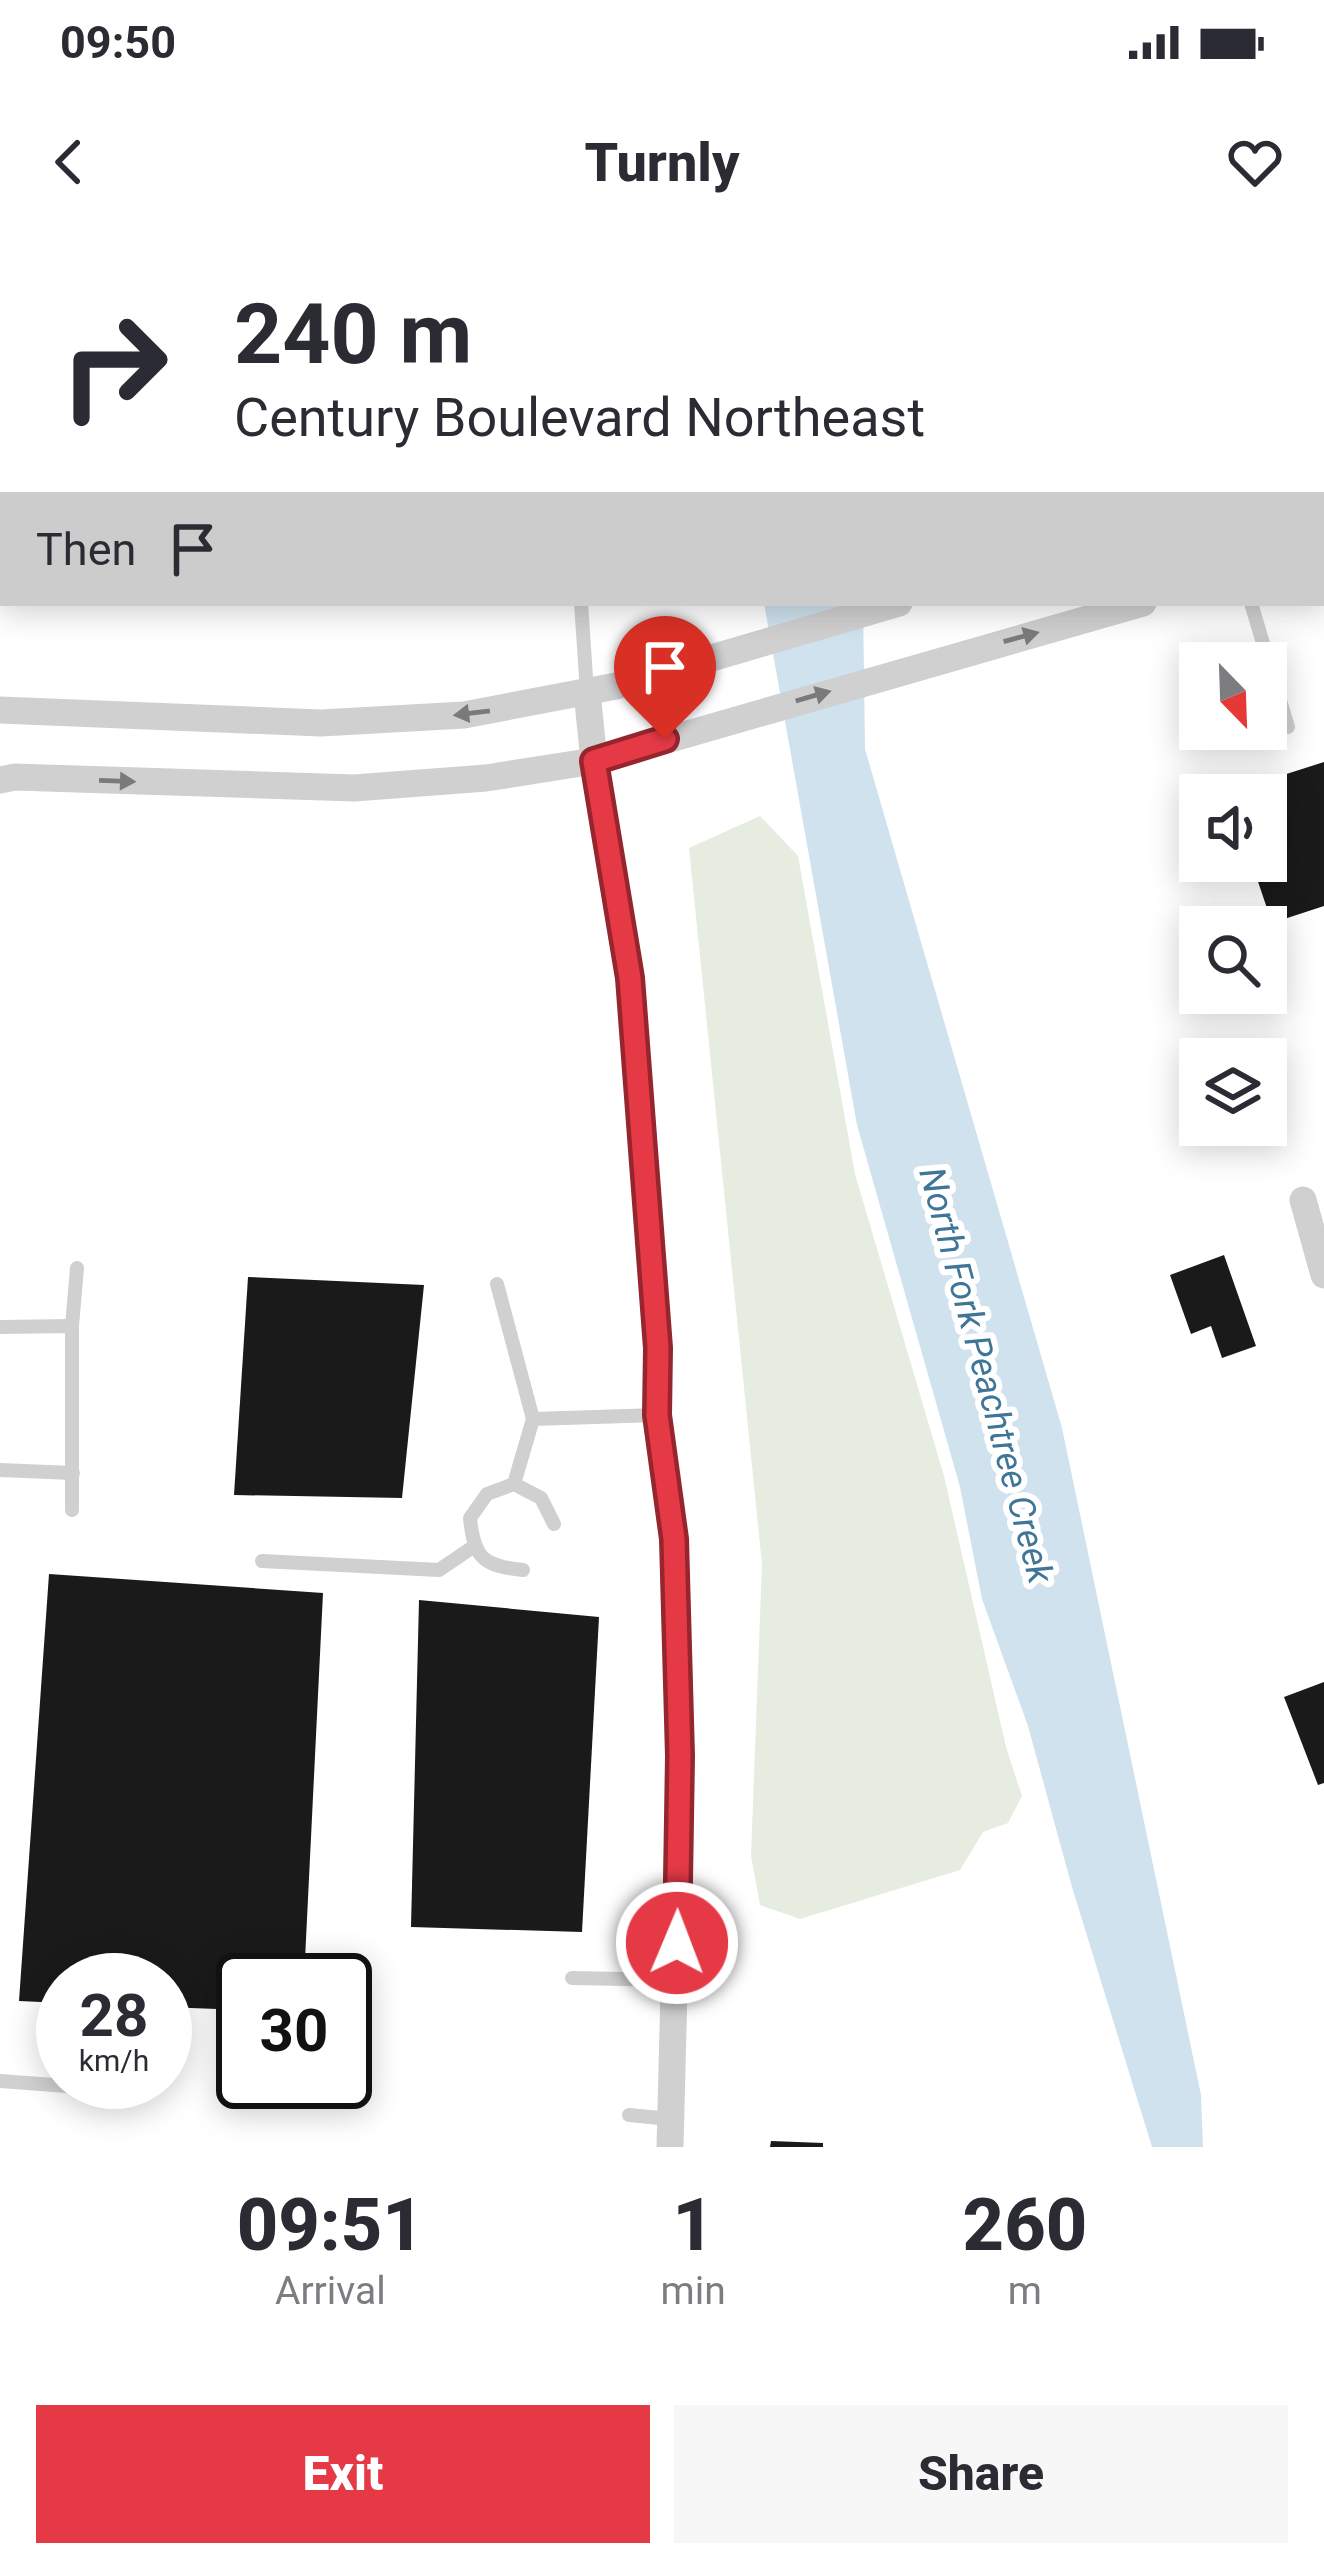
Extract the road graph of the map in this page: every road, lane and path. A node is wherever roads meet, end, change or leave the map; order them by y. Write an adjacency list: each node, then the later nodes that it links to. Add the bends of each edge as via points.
1 (581, 606): 5 (lane)
2 (889, 606): 5 (street)
3 (1133, 606): 8 (street, one-way to 3)
4 (1252, 606): 7 (lane)
5 (587, 692): 6 (street, one-way to 6, via 464,715 367,722); 8 (street)
6 (0, 710)
7 (1288, 728)
8 (594, 761): 9 (street, one-way to 8, via 395,787); 16 (street, via 630,978)
9 (0, 780)
10 (1303, 1201): 12 (street)
11 (77, 1268): 14 (lane)
12 (1324, 1275)
13 (497, 1284): 17 (lane)
14 (72, 1326): 15 (lane); 19 (lane)
15 (0, 1327)
16 (657, 1415): 17 (lane); 27 (street, via 674,1539)
17 (533, 1418): 20 (lane)
18 (0, 1470): 19 (lane)
19 (73, 1473): 21 (lane)
20 (514, 1484): 22 (lane, via 541,1498); 23 (lane, via 487,1494 470,1518)
21 (72, 1510)
22 (554, 1524)
23 (473, 1547): 24 (lane, via 439,1570); 25 (lane, via 494,1567)
24 (262, 1561)
25 (523, 1570)
26 (572, 1978): 27 (lane)
27 (676, 1980): 31 (street)
28 (0, 2081): 29 (lane)
29 (36, 2084)
30 (628, 2115): 31 (lane)
31 (670, 2133)

